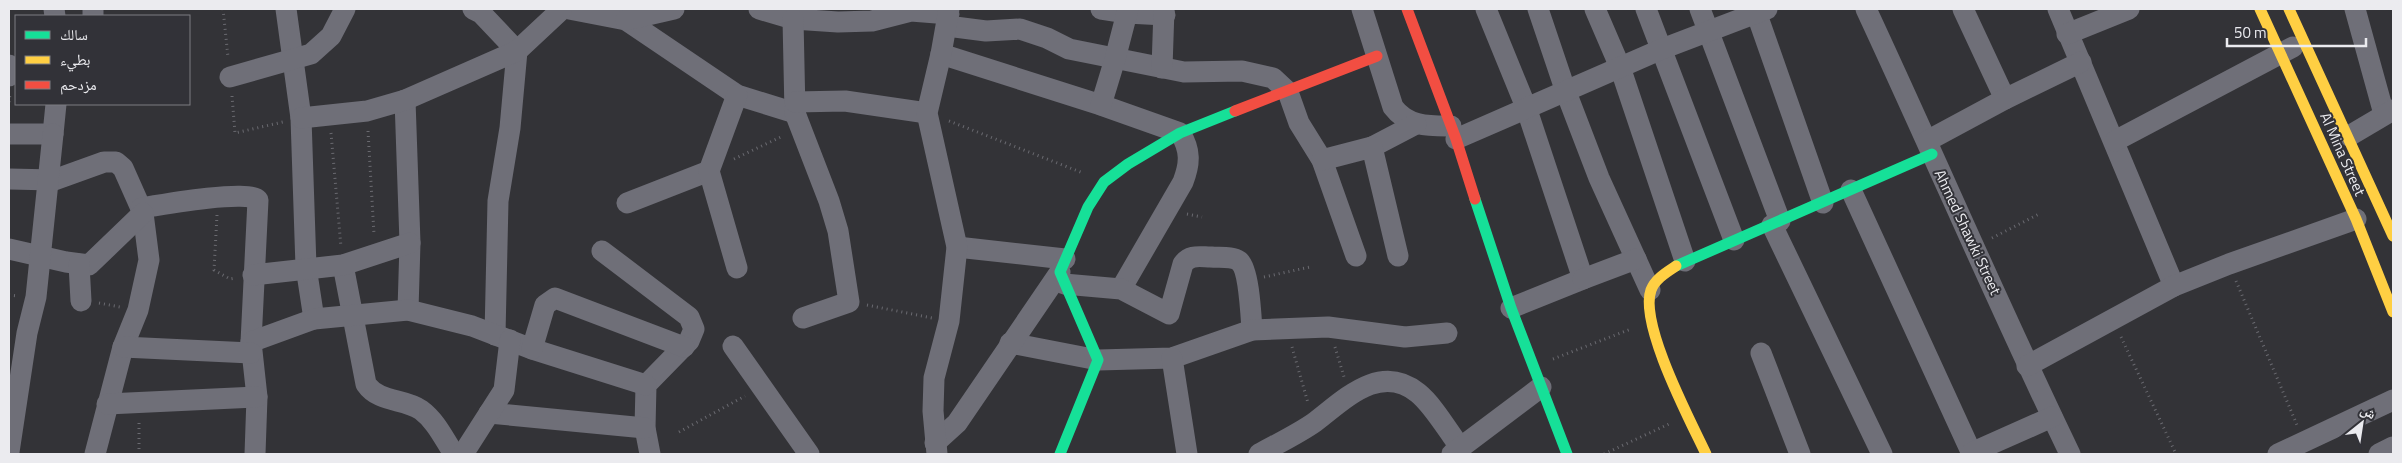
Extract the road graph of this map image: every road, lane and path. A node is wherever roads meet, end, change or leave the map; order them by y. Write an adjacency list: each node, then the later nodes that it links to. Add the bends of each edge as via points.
1 (224, 9): 45 (path)
2 (286, 9): 38 (street)
3 (345, 9): 38 (street, via 331,36 319,49)
4 (562, 9): 34 (street)
5 (570, 9): 29 (street)
6 (674, 9): 29 (street)
7 (759, 9): 28 (street)
8 (1102, 9): 25 (street)
9 (1362, 9): 37 (street)
10 (1407, 9): 61 (street)
11 (1486, 9): 53 (street)
12 (1538, 9): 47 (street)
13 (1595, 9): 42 (street)
14 (1646, 9): 33 (street)
15 (1700, 9): 30 (street)
16 (1866, 9): 68 (street, Ahmed Shawki Street)
17 (1963, 9): 49 (street)
18 (2058, 9): 31 (street)
19 (2129, 9): 31 (street)
20 (2260, 9): 35 (street, Al Mina Street)
21 (2289, 9): 32 (street, Al Mina Street)
22 (2355, 9): 55 (street)
23 (478, 10): 34 (street)
24 (1760, 10): 30 (street); 77 (street)
25 (1127, 11): 26 (street); 39 (street)
26 (1164, 12): 43 (street)
27 (948, 16): 28 (street, via 911,11 872,21); 36 (street); 39 (street, via 986,31 1020,29 1069,49)
28 (793, 19): 57 (street)
29 (626, 20): 48 (street)
30 (1709, 32): 33 (street); 81 (street)
31 (2067, 34): 40 (street)
32 (2304, 42): 35 (street); 65 (street, Al Mina Street)
33 (1662, 49): 42 (street); 83 (street)
34 (517, 51): 50 (street); 124 (street, via 510,128 498,202)
35 (2282, 52): 66 (street); 80 (street, Al Mina Street)
36 (941, 54): 51 (street); 56 (street)
37 (1377, 56): 46 (street); 60 (street, via 1393,108)
38 (293, 58): 45 (street); 59 (street)
39 (1115, 59): 43 (street); 51 (street)
40 (2081, 62): 49 (street); 66 (street)
41 (9, 65): 44 (street)
42 (1620, 67): 47 (street); 94 (street)
43 (1162, 68): 46 (street, via 1184,72 1252,72 1273,78)
44 (9, 76)
45 (230, 77): 59 (path, via 235,133)
46 (1288, 92): 62 (street); 69 (street, via 1299,123)
47 (1566, 92): 53 (street); 93 (street, via 1599,178)
48 (737, 95): 57 (street); 70 (street)
49 (2005, 99): 68 (street)
50 (405, 100): 54 (street); 84 (street)
51 (1101, 104): 62 (street)
52 (56, 105): 64 (street)
53 (1526, 107): 61 (street); 103 (street)
54 (366, 112): 58 (street); 89 (path)
55 (2389, 112): 65 (street)
56 (927, 113): 57 (street, via 845,101); 73 (path); 86 (street)
57 (797, 114): 70 (path); 109 (street, via 838,231)
58 (329, 115): 59 (street); 97 (path)
59 (301, 118): 98 (street)
60 (1416, 124): 61 (street); 67 (street)
61 (1454, 132): 110 (street)
62 (1180, 133): 73 (street); 106 (street, via 1190,154 1184,182)
63 (9, 134): 64 (street)
64 (52, 134): 72 (street)
65 (2349, 136): 82 (street, Al Mina Street)
66 (2115, 141): 105 (street)
67 (1372, 147): 69 (street); 92 (street)
68 (1930, 148): 74 (street); 85 (street, Ahmed Shawki Street)
69 (1322, 160): 91 (street)
70 (709, 171): 76 (street); 100 (street)
71 (9, 179): 72 (street)
72 (49, 180): 78 (street, via 104,162 116,162 123,168); 90 (street)
73 (1104, 182): 101 (street, via 1079,223)
74 (1851, 190): 77 (street); 156 (street)
75 (217, 197): 78 (street); 102 (path, via 214,270 230,279); 102 (street, via 249,195 258,200)
76 (627, 203)
77 (1823, 203): 81 (street)
78 (142, 211): 95 (street, via 94,262); 126 (street, via 148,244 146,277 138,310)
79 (2039, 214): 85 (path)
80 (2356, 219): 96 (street); 112 (street, Al Mina Street)
81 (1776, 223): 83 (street); 171 (street)
82 (2393, 236)
83 (1734, 240): 94 (street)
84 (410, 243): 89 (street); 111 (street)
85 (1976, 246): 134 (street, Ahmed Shawki Street)
86 (957, 247): 101 (street); 117 (street)
87 (9, 249): 90 (street)
88 (602, 251): 129 (street, via 689,317 694,329)
89 (375, 255): 97 (street)
90 (40, 256): 95 (street); 122 (street, via 36,297)
91 (1356, 256)
92 (1398, 256)
93 (1636, 259): 103 (street); 107 (street)
94 (1685, 261): 107 (street, via 1664,274)
95 (79, 264): 108 (street)
96 (2229, 264): 105 (street); 151 (path)
97 (343, 265): 98 (street); 113 (street)
98 (306, 267): 102 (street); 115 (street)
99 (1310, 267): 104 (path)
100 (737, 268)
101 (1063, 272): 106 (street); 125 (street); 133 (street)
102 (253, 274): 128 (street)
103 (1583, 279): 110 (street)
104 (1246, 281): 106 (street, via 1241,263 1234,259 1190,257 1182,264 1169,314); 121 (street)
105 (2174, 286): 116 (street)
106 (1121, 289)
107 (1650, 290): 118 (street)
108 (81, 301)
109 (849, 302): 114 (street); 117 (path)
110 (1511, 308): 135 (street)
111 (408, 310): 113 (street); 124 (street, via 472,326)
112 (2393, 312)
113 (352, 315): 115 (street); 160 (street, via 366,384 379,396 420,410 432,421)
114 (803, 318)
115 (314, 319): 128 (street)
116 (2113, 320): 134 (street); 173 (path)
117 (949, 322): 152 (street, via 934,378)
118 (1651, 322): 135 (path); 146 (street)
119 (1328, 328): 120 (street); 123 (street, via 1405,337); 140 (path)
120 (1288, 329): 121 (street); 148 (path)
121 (1252, 330): 132 (street)
122 (18, 332): 139 (street)
123 (1447, 333)
124 (503, 338): 130 (street); 145 (street, via 504,390)
125 (1010, 343): 133 (street); 152 (street, via 958,423)
126 (123, 346): 128 (street); 144 (street)
127 (733, 346): 137 (street)
128 (251, 347): 141 (street)
129 (684, 347): 130 (street, via 555,298 545,305); 136 (street)
130 (532, 349): 136 (street)
131 (1761, 353): 170 (street)
132 (1172, 358): 133 (street); 165 (street)
133 (1098, 360): 164 (street)
134 (2027, 366): 147 (street, Ahmed Shawki Street)
135 (1534, 367): 138 (street)
136 (646, 385): 149 (street)
137 (761, 387): 150 (path); 163 (street)
138 (1541, 387): 154 (street); 167 (street)
139 (13, 390): 155 (street)
140 (1349, 394): 148 (street); 154 (street, via 1383,380 1409,386 1419,394)
141 (257, 397): 143 (street); 159 (street)
142 (2393, 400): 151 (street)
143 (139, 403): 144 (street); 158 (path)
144 (107, 404): 157 (street)
145 (489, 413): 149 (street); 161 (street)
146 (1688, 416): 168 (path); 169 (street)
147 (2052, 417): 156 (street); 172 (street, Ahmed Shawki Street)
148 (1313, 423): 166 (street)
149 (645, 428): 162 (street)
150 (679, 432)
151 (2304, 442): 174 (street)
152 (936, 448)
153 (2393, 448): 175 (street)
154 (1456, 450)
155 (9, 452)
156 (1972, 453)
157 (95, 454)
158 (139, 454)
159 (255, 454)
160 (454, 454)
161 (463, 454)
162 (650, 454)
163 (808, 454)
164 (1060, 454)
165 (1187, 454)
166 (1259, 454)
167 (1567, 454)
168 (1604, 454)
169 (1706, 454)
170 (1800, 454)
171 (1882, 454)
172 (2070, 454)
173 (2176, 454)
174 (2278, 454)
175 (2379, 454)

